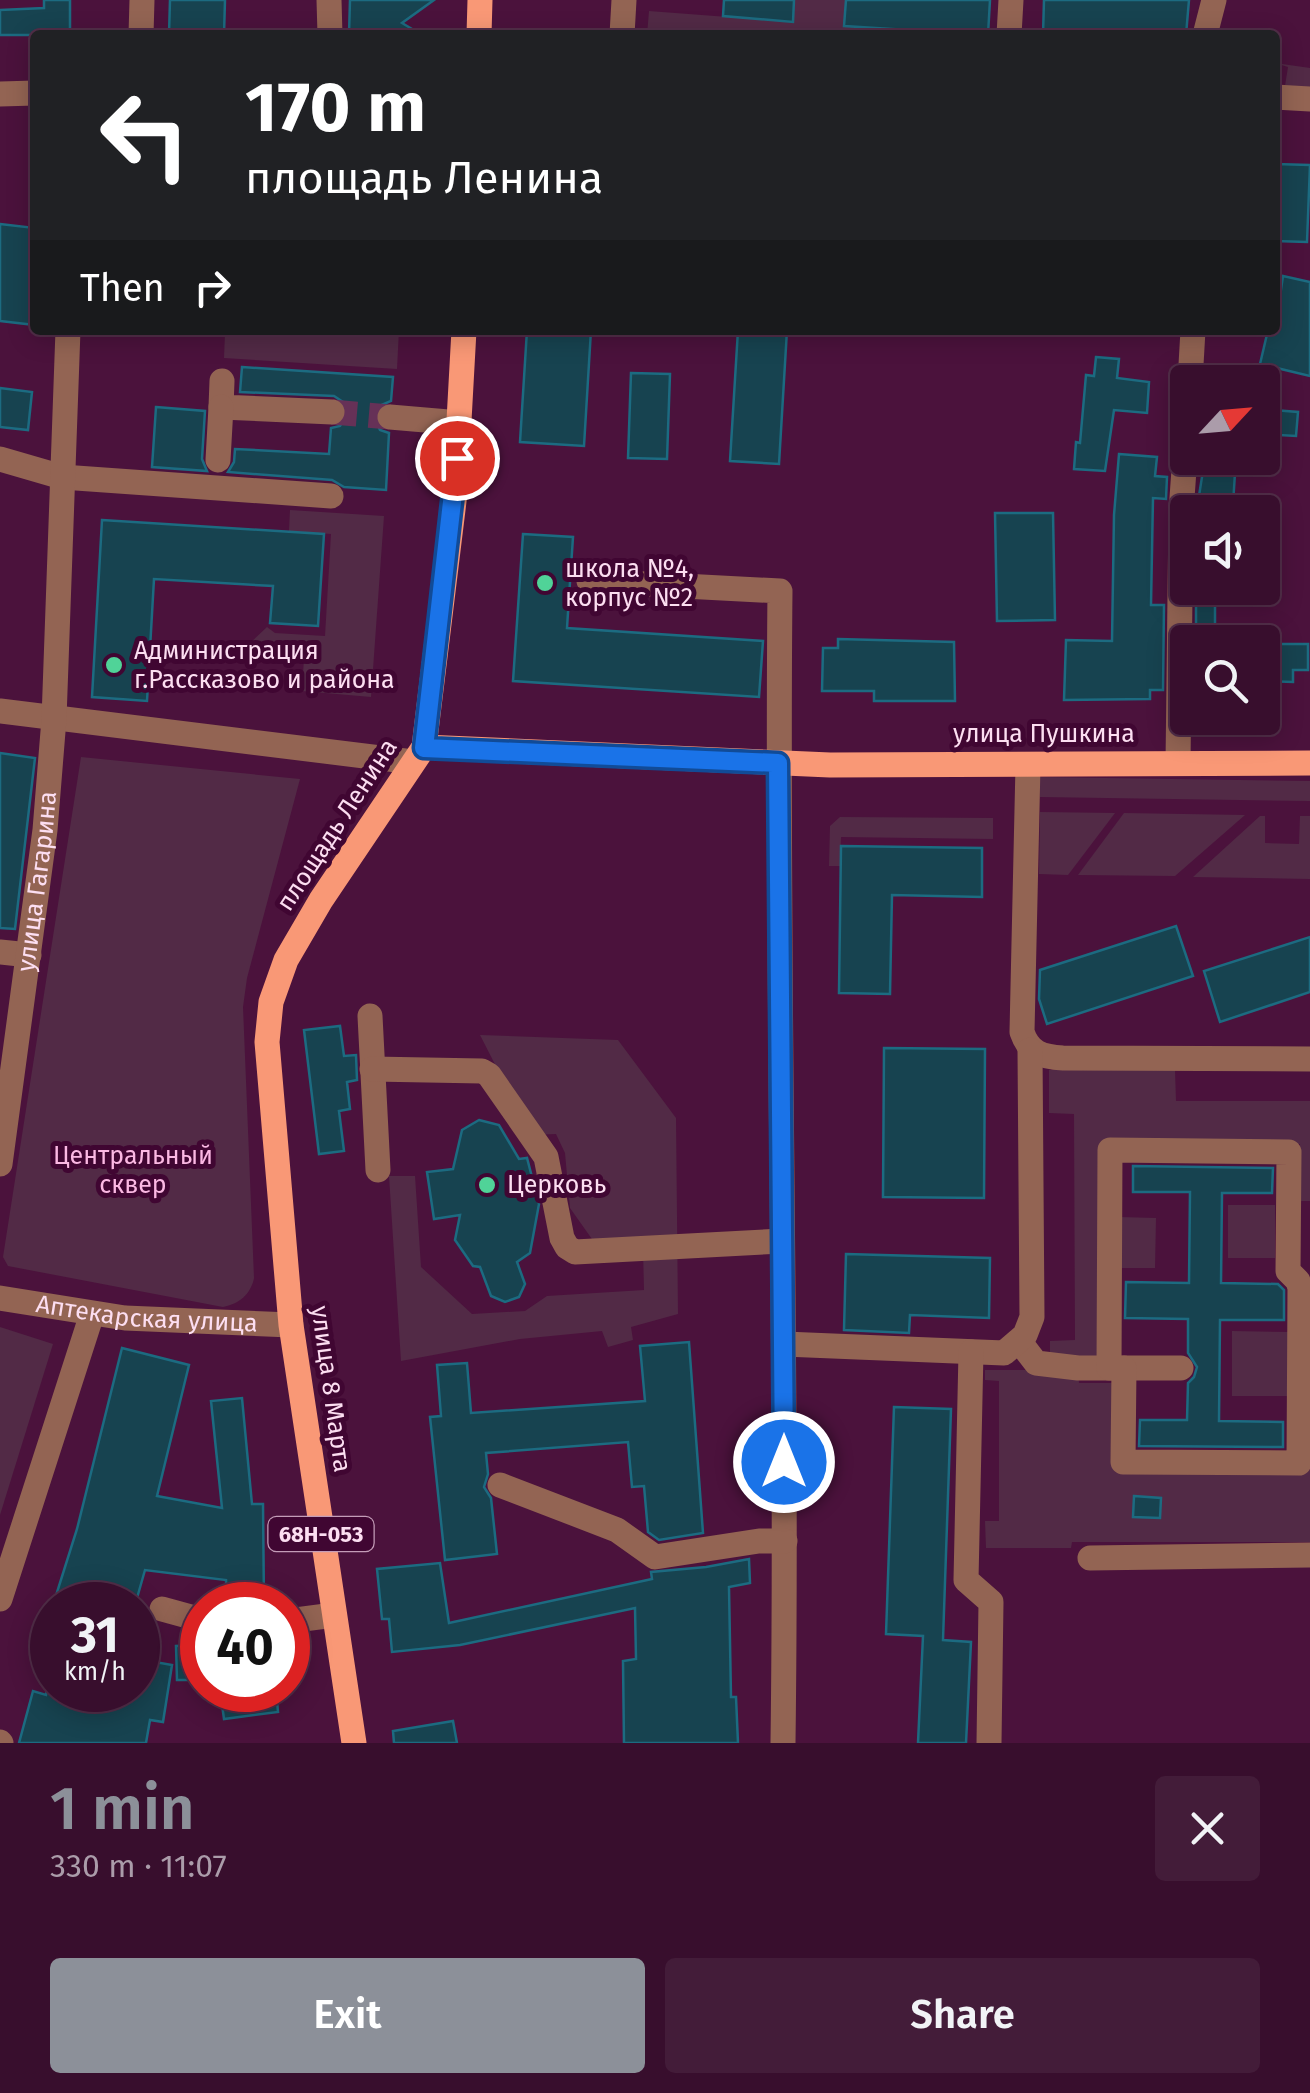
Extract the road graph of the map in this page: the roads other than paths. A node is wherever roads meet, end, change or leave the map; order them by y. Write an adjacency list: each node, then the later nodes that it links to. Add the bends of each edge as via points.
1 (142, 0): 7 (street)
2 (329, 0): 8 (street)
3 (480, 0): 9 (main road)
4 (624, 0): 10 (street)
5 (1011, 0): 11 (street)
6 (1214, 0): 12 (street)
7 (141, 30)
8 (330, 30)
9 (479, 30)
10 (622, 30)
11 (1008, 30)
12 (1206, 30)
13 (30, 93): 14 (street)
14 (0, 94)
15 (1280, 97): 16 (street)
16 (1310, 99)
17 (68, 335): 27 (street, улица Гагарина)
18 (464, 335): 23 (main road, 68Н-053)
19 (1193, 335): 20 (street)
20 (1191, 365)
21 (332, 412): 25 (street, via 222,394)
22 (390, 417): 23 (street)
23 (460, 424): 31 (main road, 68Н-053)
24 (0, 458): 27 (street)
25 (218, 460)
26 (1183, 475): 36 (street)
27 (62, 477): 28 (street); 33 (street, улица Гагарина)
28 (331, 496)
29 (589, 582): 35 (street, via 780,591)
30 (443, 594): 31 (main road, 68Н-053)
31 (430, 695): 34 (main road, 68Н-053)
32 (0, 712): 33 (street)
33 (54, 719): 34 (street); 40 (street, улица Гагарина)
34 (418, 755): 35 (main road, площадь Ленина); 42 (main road, площадь Ленина / 68Н-053, via 286,960 271,1002)
35 (778, 763): 38 (main road, улица Пушкина); 48 (street)
36 (1178, 763): 37 (main road, улица Пушкина); 38 (main road, улица Пушкина)
37 (1310, 763)
38 (1028, 765): 43 (street, via 1022,1032)
39 (0, 952): 40 (street)
40 (29, 956): 46 (street, улица Гагарина)
41 (370, 1016): 45 (street)
42 (267, 1042): 51 (main road, улица 8 Марта / 68Н-053)
43 (1030, 1050): 44 (street, via 1063,1058); 52 (street, via 1032,1317)
44 (1310, 1059)
45 (372, 1068): 47 (street); 48 (street, via 489,1076 546,1158 562,1238 575,1252)
46 (0, 1164)
47 (378, 1170)
48 (782, 1241): 53 (street)
49 (0, 1298): 50 (street, Аптекарская улица)
50 (92, 1314): 51 (street, Аптекарская улица); 61 (street)
51 (291, 1325): 64 (main road, улица 8 Марта / 68Н-053)
52 (1020, 1342): 54 (street, via 1004,1352); 55 (street, via 1036,1363)
53 (784, 1344): 54 (street); 58 (street)
54 (971, 1352): 68 (street, via 966,1580 991,1602)
55 (1116, 1368): 55 (street, via 1110,1150 1289,1152 1288,1271 1300,1288 1299,1463 1123,1462); 56 (street)
56 (1180, 1368)
57 (500, 1485): 58 (street, via 617,1530 655,1557)
58 (785, 1540): 67 (street)
59 (1310, 1555): 60 (street)
60 (1090, 1558)
61 (0, 1599)
62 (162, 1609): 63 (street)
63 (180, 1614)
64 (334, 1614): 65 (street); 66 (main road, улица 8 Марта / 68Н-053)
65 (310, 1618)
66 (354, 1743)
67 (783, 1743)
68 (988, 1743)

